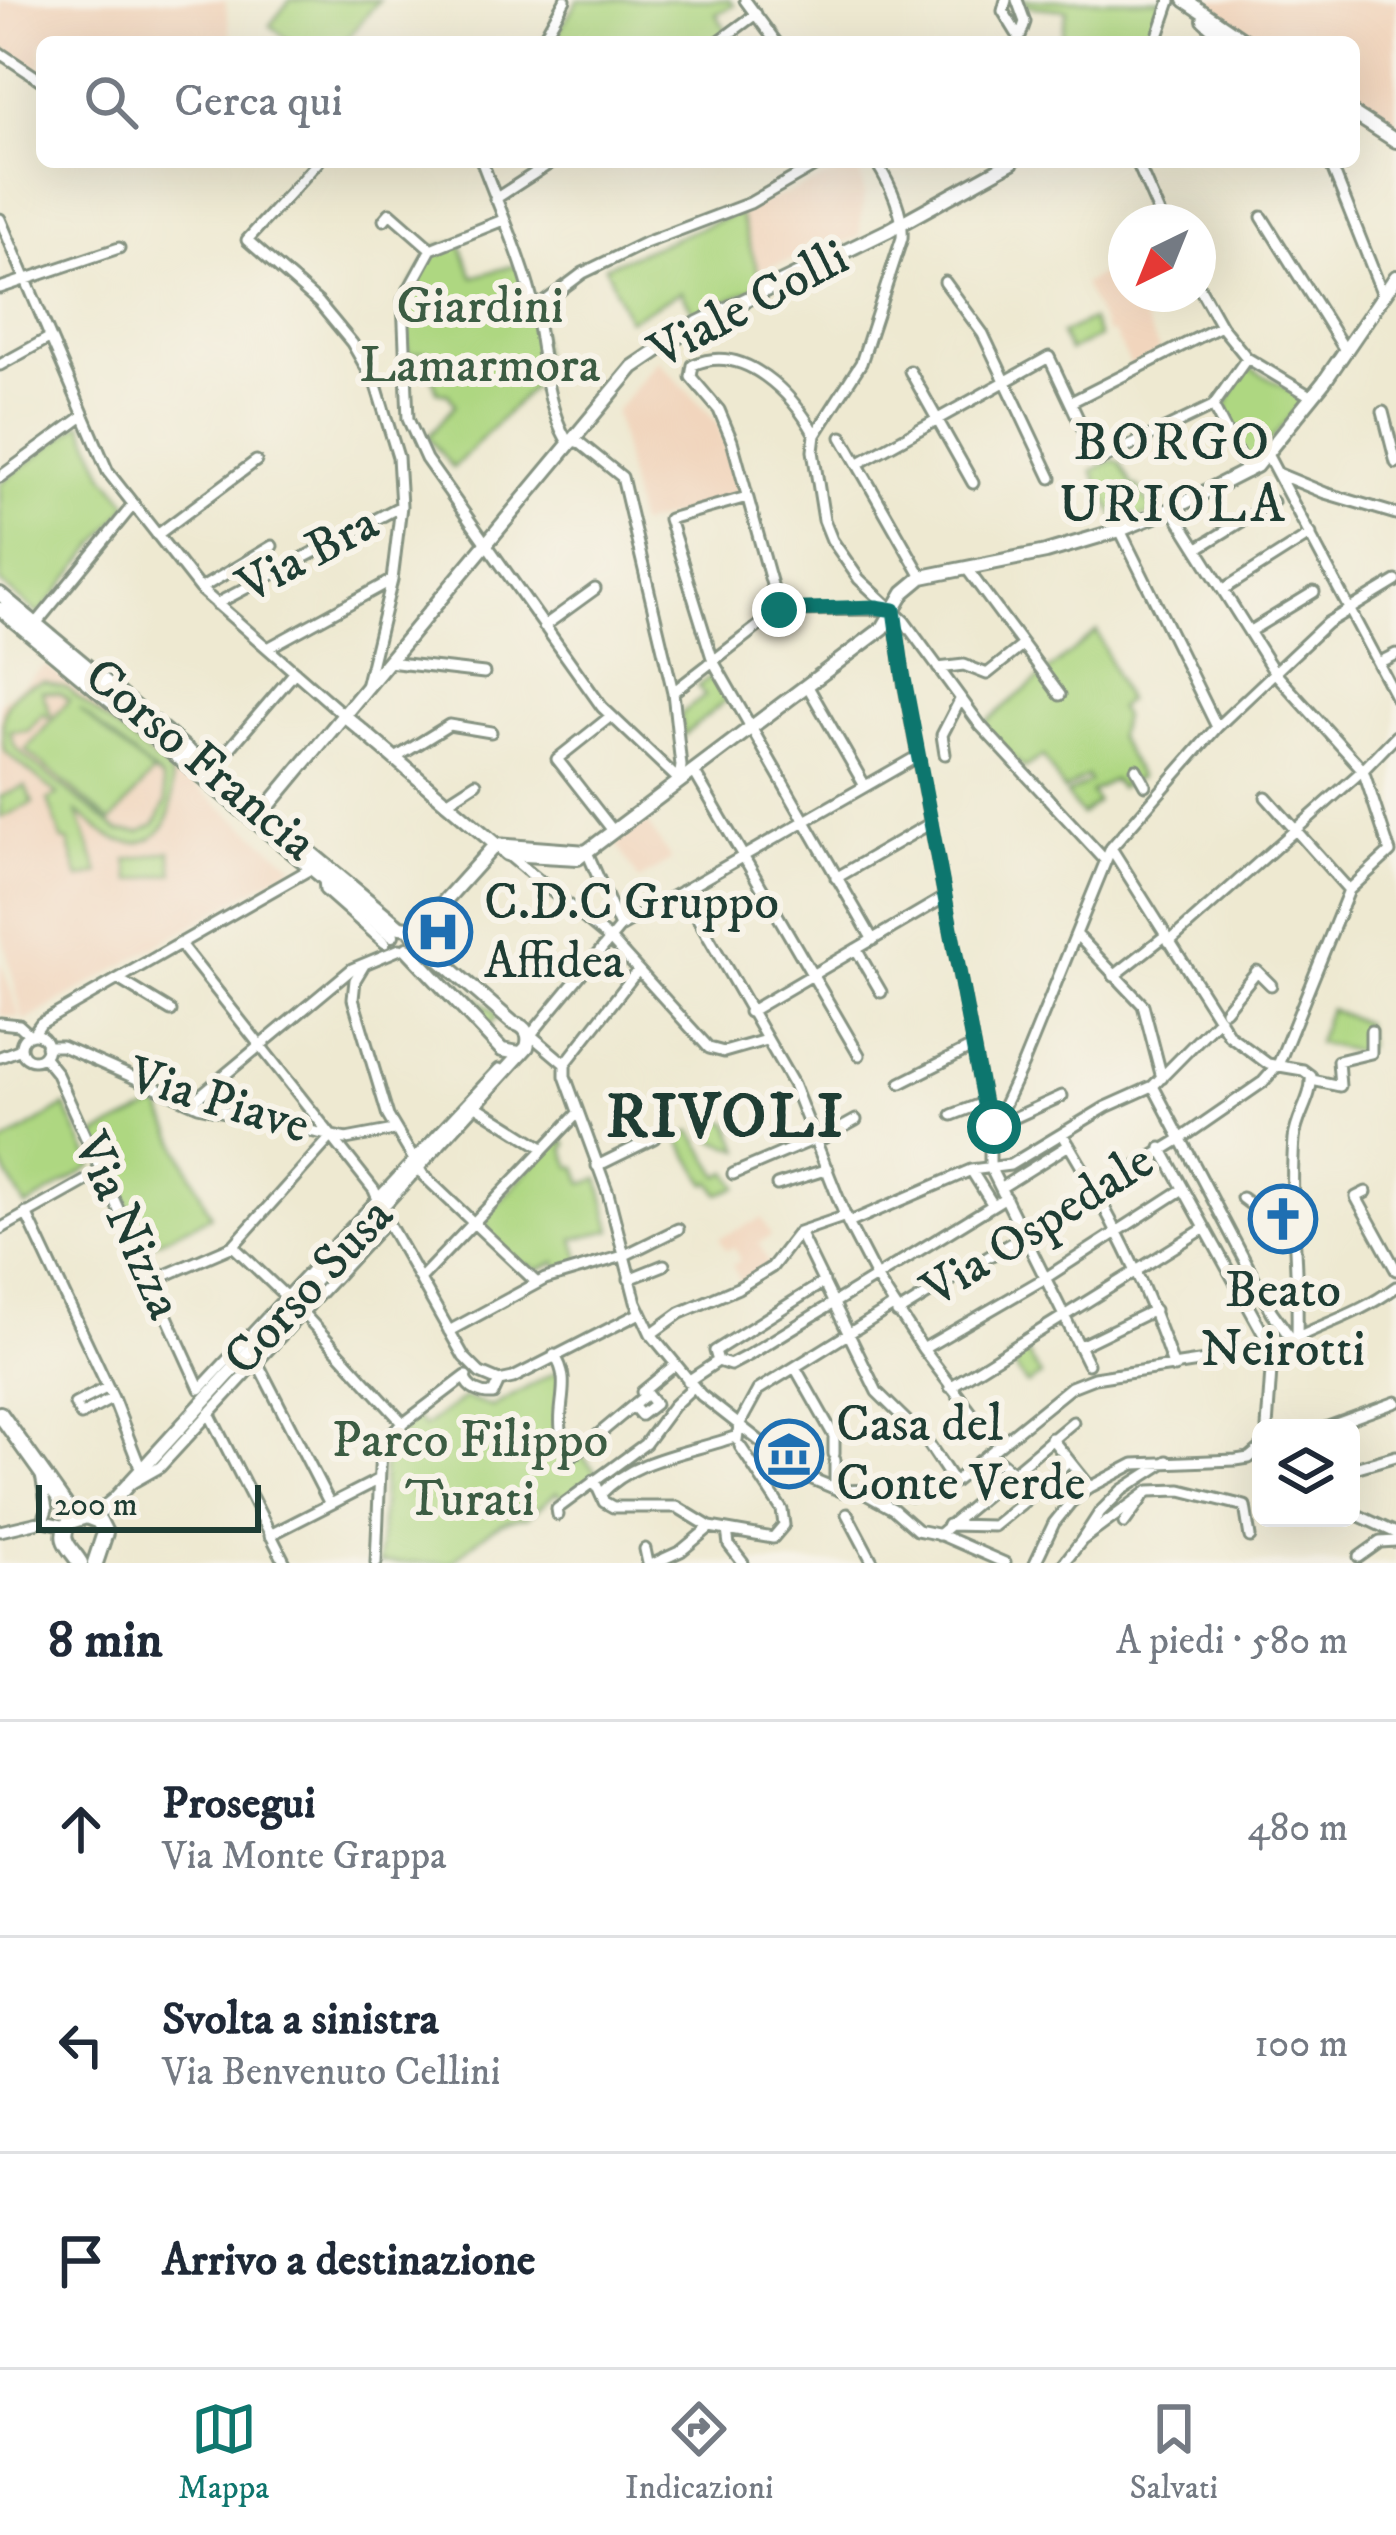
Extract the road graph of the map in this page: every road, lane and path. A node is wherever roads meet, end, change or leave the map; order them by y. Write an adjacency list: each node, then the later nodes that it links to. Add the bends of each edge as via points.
1 (566, 0): 9 (street)
2 (746, 0): 7 (street)
3 (1006, 0): 8 (street)
4 (1170, 1): 14 (street)
5 (1189, 3): 15 (street); 16 (street)
6 (1018, 5): 8 (street); 13 (street)
7 (756, 14): 10 (street); 11 (street)
8 (1009, 16): 12 (street)
9 (545, 36)
10 (726, 36)
11 (772, 36)
12 (1018, 36)
13 (1020, 36)
14 (1158, 36)
15 (1218, 36)
16 (1238, 36)
17 (0, 53): 18 (street)
18 (36, 76)
19 (1360, 118): 20 (street)
20 (1396, 141)
21 (312, 168): 73 (street, via 247,244 319,303 364,362 398,457)
22 (484, 168): 29 (street)
23 (543, 168): 29 (street)
24 (811, 168): 43 (street, via 750,203 583,274)
25 (879, 168): 35 (street)
26 (1001, 168): 35 (street, Viale Colli)
27 (1140, 168): 30 (street)
28 (1332, 168): 42 (street)
29 (496, 199): 34 (street)
30 (1155, 204)
31 (1262, 217): 47 (street)
32 (0, 219): 39 (street)
33 (384, 220): 37 (street, via 390,213)
34 (503, 220): 37 (street); 43 (street)
35 (902, 223): 58 (street, via 861,363); 60 (street, Viale Colli, via 655,349)
36 (119, 248): 39 (street)
37 (431, 249): 79 (street, via 404,300 405,397 416,441)
38 (1396, 277): 42 (street)
39 (26, 281): 41 (street); 46 (street)
40 (945, 282): 51 (street)
41 (0, 288)
42 (1384, 295): 47 (street)
43 (535, 309): 60 (street, via 547,389)
44 (1213, 312): 45 (street)
45 (1221, 326): 48 (street); 53 (street)
46 (50, 338): 49 (street); 56 (street)
47 (1345, 350): 52 (street)
48 (1247, 358): 52 (street); 54 (street)
49 (0, 365)
50 (910, 371): 57 (street)
51 (1006, 380): 53 (street, via 1049,357); 57 (street); 68 (street)
52 (1312, 397): 61 (street)
53 (1071, 402): 54 (street, via 1098,461)
54 (1213, 406): 65 (street)
55 (1383, 412): 64 (street)
56 (82, 417): 67 (street); 72 (street)
57 (936, 420): 63 (street); 69 (street)
58 (815, 435): 70 (street, via 792,398 759,372 730,360 693,365 690,374 725,424); 95 (street, via 832,540 859,580)
59 (842, 437): 63 (street)
60 (570, 442): 79 (street, Viale Colli); 112 (street, via 622,477)
61 (1268, 456): 65 (street); 66 (street)
62 (256, 461): 78 (street)
63 (859, 463): 83 (street)
64 (1396, 463)
65 (1246, 472): 74 (street)
66 (1279, 474): 75 (street); 77 (street)
67 (0, 478)
68 (1051, 478)
69 (973, 482)
70 (747, 497): 94 (street); 104 (street, via 669,519)
71 (1273, 502): 81 (street)
72 (134, 504): 78 (street); 97 (street)
73 (401, 506): 84 (street); 91 (street, Via Bra)
74 (1172, 509): 76 (street); 81 (street)
75 (1396, 514)
76 (1120, 530): 82 (street); 118 (street)
77 (1311, 534): 88 (street); 92 (street)
78 (157, 535): 86 (street)
79 (485, 543): 96 (street); 103 (street, Viale Colli)
80 (272, 546): 86 (street)
81 (1198, 548): 88 (street)
82 (968, 569): 83 (street); 100 (street)
83 (922, 577): 95 (street)
84 (392, 580): 99 (street); 101 (street)
85 (1396, 581): 92 (street)
86 (200, 589): 91 (street)
87 (596, 589): 96 (street)
88 (1224, 589): 98 (street)
89 (1314, 592): 98 (street)
90 (0, 594): 97 (street, Corso Francia)
91 (216, 604): 101 (street)
92 (1348, 606): 105 (street); 108 (street)
93 (0, 609): 97 (street, Corso Francia)
94 (779, 610): 95 (street); 104 (street)
95 (894, 610): 106 (street); 110 (street, via 883,628); 124 (street)
96 (544, 626): 117 (street)
97 (32, 627): 127 (street, Corso Francia); 137 (street, Corso Francia)
98 (1250, 631): 108 (street)
99 (374, 646): 103 (street); 111 (street)
100 (1022, 646): 106 (street, via 987,674 964,665); 113 (street)
101 (268, 649): 107 (street)
102 (1396, 654): 105 (street)
103 (391, 657): 109 (street); 111 (street, Viale Colli)
104 (713, 662): 112 (street); 119 (street)
105 (1378, 663): 114 (street)
106 (938, 668): 115 (street)
107 (295, 672): 116 (street); 127 (street)
108 (1275, 673): 118 (street); 130 (street)
109 (484, 674)
110 (807, 686): 119 (street); 133 (street)
111 (365, 692): 116 (street, Viale Colli)
112 (673, 692): 122 (street)
113 (1060, 695)
114 (1396, 697)
115 (960, 700): 123 (street, via 942,735); 146 (street)
116 (345, 716): 125 (street); 137 (street, Viale Colli)
117 (611, 716): 126 (street); 141 (street, via 556,758)
118 (1217, 727): 134 (street)
119 (750, 728): 128 (street); 138 (street)
120 (491, 732): 125 (street, via 449,725)
121 (1396, 736): 130 (street)
122 (679, 745): 126 (street); 131 (street)
123 (945, 754)
124 (919, 756): 133 (street); 139 (street)
125 (394, 759): 136 (street)
126 (660, 759): 131 (street)
127 (212, 769): 137 (street, Corso Francia)
128 (693, 770): 131 (street); 145 (street)
129 (1136, 770): 134 (street)
130 (1363, 770): 140 (street); 149 (street, via 1390,852)
131 (679, 781): 141 (street)
132 (476, 783): 136 (street)
133 (865, 786): 138 (street)
134 (1150, 794): 142 (street)
135 (1266, 797): 140 (street)
136 (446, 803): 143 (street)
137 (259, 817): 147 (street, Corso Francia); 154 (street, Corso Francia)
138 (804, 821): 145 (street); 148 (street)
139 (931, 823): 148 (street); 151 (street)
140 (1294, 830): 149 (street); 155 (street)
141 (614, 832): 144 (street)
142 (1111, 848): 146 (street); 155 (street)
143 (501, 850): 144 (street); 154 (street); 156 (street)
144 (587, 852): 152 (street)
145 (743, 857): 150 (street); 162 (street)
146 (1104, 859): 153 (street)
147 (312, 868): 154 (street, Corso Francia); 158 (street)
148 (836, 878): 157 (street)
149 (1348, 890): 185 (street)
150 (682, 891): 152 (street); 168 (street)
151 (945, 897): 157 (street); 178 (street)
152 (620, 927): 156 (street)
153 (1076, 934): 163 (street); 199 (street)
154 (401, 939): 160 (street); 171 (street, Corso Francia); 177 (street, Corso Francia)
155 (1167, 939): 163 (street); 169 (street)
156 (611, 940): 161 (street); 174 (street)
157 (873, 940): 159 (street)
158 (180, 944): 164 (street); 176 (street)
159 (856, 950): 162 (street); 166 (street)
160 (369, 962): 176 (street); 198 (street, via 352,999)
161 (638, 970): 175 (street, via 712,1051); 184 (street)
162 (813, 975): 168 (street); 182 (street)
163 (1114, 976): 189 (street, via 1143,1005)
164 (118, 979): 167 (street); 173 (street)
165 (1271, 985): 169 (street, via 1257,971)
166 (881, 992)
167 (171, 1011)
168 (749, 1012): 175 (street)
169 (1221, 1016): 185 (street, via 1243,1048); 189 (street)
170 (0, 1023): 173 (street)
171 (513, 1023): 174 (street); 177 (street, via 502,1028)
172 (1371, 1031): 187 (street, via 1371,1052 1338,1061 1340,1086)
173 (32, 1035): 179 (street); 180 (street, via 41,1036)
174 (530, 1036): 181 (street); 184 (street)
175 (766, 1040): 202 (street)
176 (261, 1045): 193 (street); 200 (street)
177 (500, 1046): 181 (street); 186 (street, Corso Susa)
178 (973, 1047): 188 (street); 192 (street)
179 (21, 1049): 180 (street, via 28,1059); 183 (street)
180 (45, 1051): 193 (street, Via Piave, via 73,1050); 212 (street, Via Nizza)
181 (519, 1053): 190 (street, Corso Susa)
182 (859, 1054)
183 (0, 1057)
184 (565, 1064): 195 (street)
185 (1278, 1065): 187 (street); 204 (street, Via Ospedale)
186 (499, 1069): 190 (street, Corso Susa); 207 (street, Corso Susa)
187 (1312, 1080): 231 (street, via 1295,1131)
188 (901, 1083)
189 (1153, 1085): 203 (street, via 1106,1107); 204 (street)
190 (492, 1088): 194 (street, Corso Susa)
191 (1062, 1096): 199 (street)
192 (983, 1102): 196 (street); 199 (street)
193 (191, 1103): 200 (street, Via Piave)
194 (476, 1106): 205 (street); 207 (street, Corso Susa)
195 (578, 1114): 205 (street); 208 (street)
196 (952, 1115)
197 (856, 1120): 202 (street)
198 (394, 1130): 200 (street, Via Piave); 207 (street)
199 (992, 1131): 209 (street)
200 (332, 1136): 221 (street); 232 (street)
201 (654, 1138): 208 (street)
202 (818, 1139): 210 (street); 213 (street)
203 (1066, 1140): 209 (street); 215 (street); 217 (street)
204 (1179, 1140): 206 (street, Via Ospedale); 254 (street)
205 (543, 1148): 224 (street)
206 (1161, 1148): 215 (street, Via Ospedale); 216 (street)
207 (416, 1163): 221 (street, Corso Susa); 224 (street)
208 (597, 1166): 233 (street)
209 (990, 1168): 211 (street); 217 (street)
210 (828, 1169): 214 (street); 223 (street)
211 (971, 1170): 220 (street); 223 (street)
212 (103, 1171): 222 (street); 241 (street, Via Nizza)
213 (733, 1174)
214 (777, 1185)
215 (1096, 1189): 228 (street); 230 (street, Via Ospedale)
216 (1183, 1189): 225 (street); 228 (street)
217 (1004, 1192): 220 (street); 230 (street)
218 (1366, 1192): 236 (street, via 1356,1197)
219 (1242, 1198): 231 (street)
220 (993, 1205): 237 (street)
221 (382, 1208): 239 (street); 245 (street, Corso Susa)
222 (26, 1213): 226 (street); 269 (street)
223 (847, 1219): 229 (street); 237 (street)
224 (474, 1221): 239 (street); 243 (street)
225 (1204, 1228): 235 (street); 257 (street)
226 (0, 1229)
227 (678, 1229): 233 (street)
228 (1118, 1230): 235 (street); 238 (street)
229 (799, 1232): 242 (street); 253 (street, via 772,1268)
230 (1026, 1235): 238 (street); 247 (street, Via Ospedale)
231 (1292, 1236): 254 (street, via 1299,1273)
232 (232, 1246): 241 (street); 245 (street)
233 (623, 1256): 240 (street); 243 (street)
234 (664, 1265): 240 (street)
235 (1137, 1270): 248 (street); 250 (street)
236 (1396, 1270)
237 (876, 1277): 246 (street); 247 (street)
238 (1047, 1277): 250 (street); 256 (street)
239 (420, 1279): 251 (street)
240 (629, 1279): 249 (street)
241 (152, 1281): 272 (street, Via Nizza)
242 (824, 1282): 246 (street); 260 (street, via 714,1352)
243 (537, 1283): 251 (street)
244 (1396, 1288): 254 (street, via 1351,1318)
245 (293, 1303): 259 (street, Corso Susa); 272 (street, Corso Susa); 278 (street)
246 (835, 1304): 252 (street); 260 (street, via 734,1363)
247 (895, 1309): 252 (street, Via Ospedale); 256 (street)
248 (1154, 1310): 255 (street); 264 (street)
249 (640, 1313): 253 (street); 258 (street)
250 (1067, 1316): 255 (street); 270 (street)
251 (449, 1331): 263 (street)
252 (849, 1333): 265 (street, Via Ospedale); 293 (street, via 881,1398 926,1440)
253 (651, 1334): 262 (street)
254 (1293, 1336): 257 (street)
255 (1080, 1346): 261 (street)
256 (923, 1349): 270 (street)
257 (1271, 1351): 264 (street); 275 (street)
258 (554, 1355): 262 (street, via 566,1392 559,1430 575,1454); 267 (street)
259 (256, 1360): 272 (street, Corso Susa); 302 (street)
260 (718, 1361): 268 (street)
261 (1088, 1364)
262 (675, 1365): 268 (street)
263 (473, 1368): 266 (street); 267 (street)
264 (1174, 1368): 289 (street, via 1071,1387)
265 (796, 1369): 280 (street, Via Ospedale, via 753,1394); 294 (street, via 834,1436)
266 (465, 1378): 267 (street, via 489,1395); 278 (street)
267 (499, 1381)
268 (690, 1384): 280 (street); 292 (street, via 645,1444)
269 (108, 1387): 271 (street); 271 (street, via 75,1405 81,1415)
270 (950, 1387): 279 (street)
271 (113, 1399): 287 (street)
272 (205, 1400): 287 (street, Corso Susa); 296 (street, Corso Susa, via 160,1467); 313 (street, Via Nizza)
273 (1396, 1402): 276 (street)
274 (0, 1414): 290 (main road)
275 (1267, 1419)
276 (1350, 1419)
277 (1072, 1422): 281 (street)
278 (404, 1423): 291 (street, via 381,1446)
279 (989, 1436)
280 (738, 1437): 294 (street); 301 (street, via 645,1464); 311 (street, via 785,1520 771,1538)
281 (1051, 1438): 284 (street); 288 (street)
282 (1252, 1456): 285 (street)
283 (1396, 1456): 286 (street)
284 (1068, 1461): 295 (street); 300 (street)
285 (1167, 1461): 295 (street, via 1134,1464); 317 (street, via 1122,1490)
286 (1360, 1466)
287 (141, 1469): 296 (street, Corso Susa)
288 (1013, 1470): 289 (street, via 999,1461); 300 (street); 308 (street)
289 (970, 1471): 293 (street)
290 (41, 1475): 305 (street); 309 (main road)
291 (378, 1480): 302 (street); 323 (street)
292 (594, 1480): 301 (street); 303 (street)
293 (954, 1481): 297 (street, via 912,1496)
294 (833, 1486): 297 (street); 326 (street)
295 (1090, 1486): 328 (street, via 1061,1513)
296 (125, 1487): 306 (street, Corso Susa)
297 (857, 1490): 314 (street)
298 (1149, 1490): 307 (street); 315 (street, via 1245,1506); 317 (street)
299 (620, 1492): 301 (street)
300 (1036, 1492): 308 (street, via 994,1526)
301 (602, 1496): 310 (street, via 620,1508 677,1507)
302 (330, 1504): 313 (street)
303 (558, 1515)
304 (1360, 1518): 316 (street)
305 (43, 1521): 309 (street); 312 (street)
306 (98, 1522): 309 (main road); 321 (main road, via 106,1540)
307 (1124, 1523)
308 (948, 1525): 314 (street)
309 (68, 1526): 312 (street); 320 (main road)
310 (710, 1527): 311 (street); 324 (street)
311 (727, 1530): 325 (street)
312 (0, 1534)
313 (270, 1535): 322 (street, Via Nizza)
314 (938, 1535): 327 (street)
315 (1250, 1537)
316 (1396, 1537): 319 (street)
317 (1082, 1540): 329 (street)
318 (645, 1549): 324 (street)
319 (1359, 1557)
320 (72, 1558): 321 (main road)
321 (96, 1558)
322 (284, 1563)
323 (376, 1563)
324 (651, 1563)
325 (743, 1563)
326 (873, 1563)
327 (1005, 1563)
328 (1035, 1563)
329 (1064, 1563)

